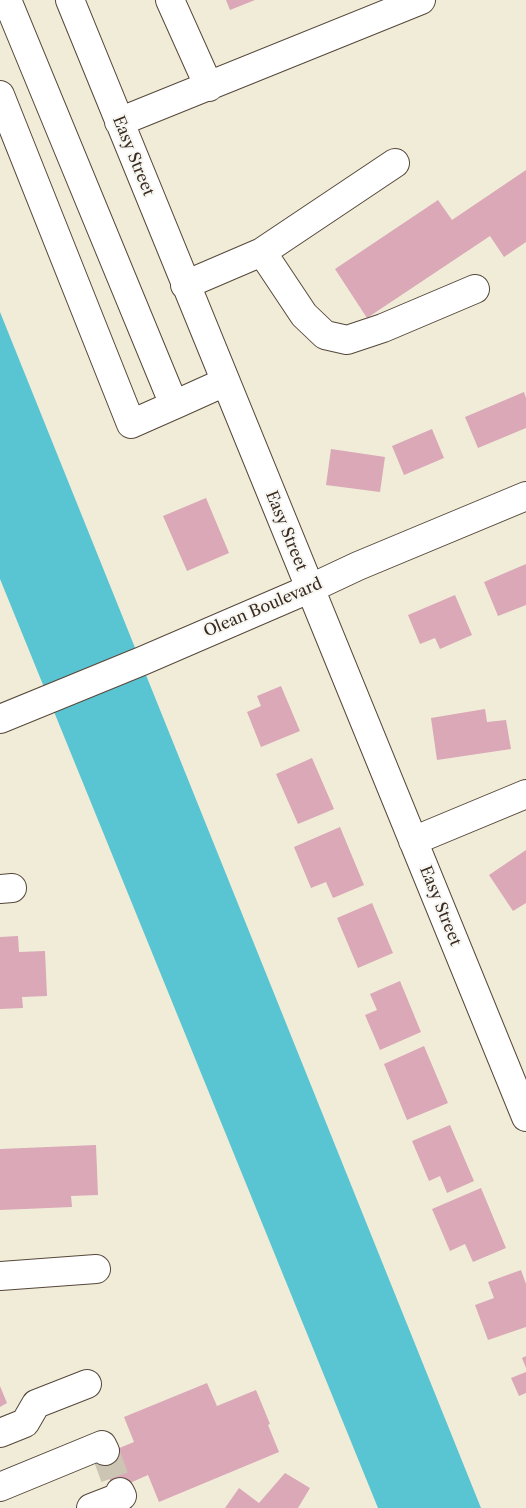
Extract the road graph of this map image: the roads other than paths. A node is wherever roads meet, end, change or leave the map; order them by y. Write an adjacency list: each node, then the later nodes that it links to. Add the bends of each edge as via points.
1 (7, 0): 13 (street)
2 (70, 0): 7 (street, Easy Street)
3 (170, 0): 5 (street)
4 (421, 0): 5 (street)
5 (209, 87): 7 (street)
6 (0, 95): 13 (street, via 131,424)
7 (119, 122): 10 (street, Easy Street)
8 (395, 163): 9 (street)
9 (262, 252): 10 (street); 11 (street, via 304,315 325,335 347,340)
10 (185, 285): 12 (street, Easy Street)
11 (475, 289)
12 (225, 382): 13 (street); 15 (street, Easy Street)
13 (174, 406)
14 (526, 496): 15 (street, Olean Boulevard)
15 (309, 589): 16 (street, Olean Boulevard); 18 (street, Easy Street)
16 (0, 719)
17 (526, 794): 18 (street)
18 (413, 841): 19 (street, Easy Street)
19 (519, 1082): 20 (street, Easy Street)
20 (526, 1118)
21 (96, 1269): 22 (street)
22 (0, 1276)
23 (86, 1384): 24 (street, via 36,1404 25,1423)
24 (0, 1433)
25 (105, 1451): 26 (street, via 102,1445)
26 (0, 1487)
27 (120, 1492): 28 (street, via 122,1496)
28 (91, 1508)

